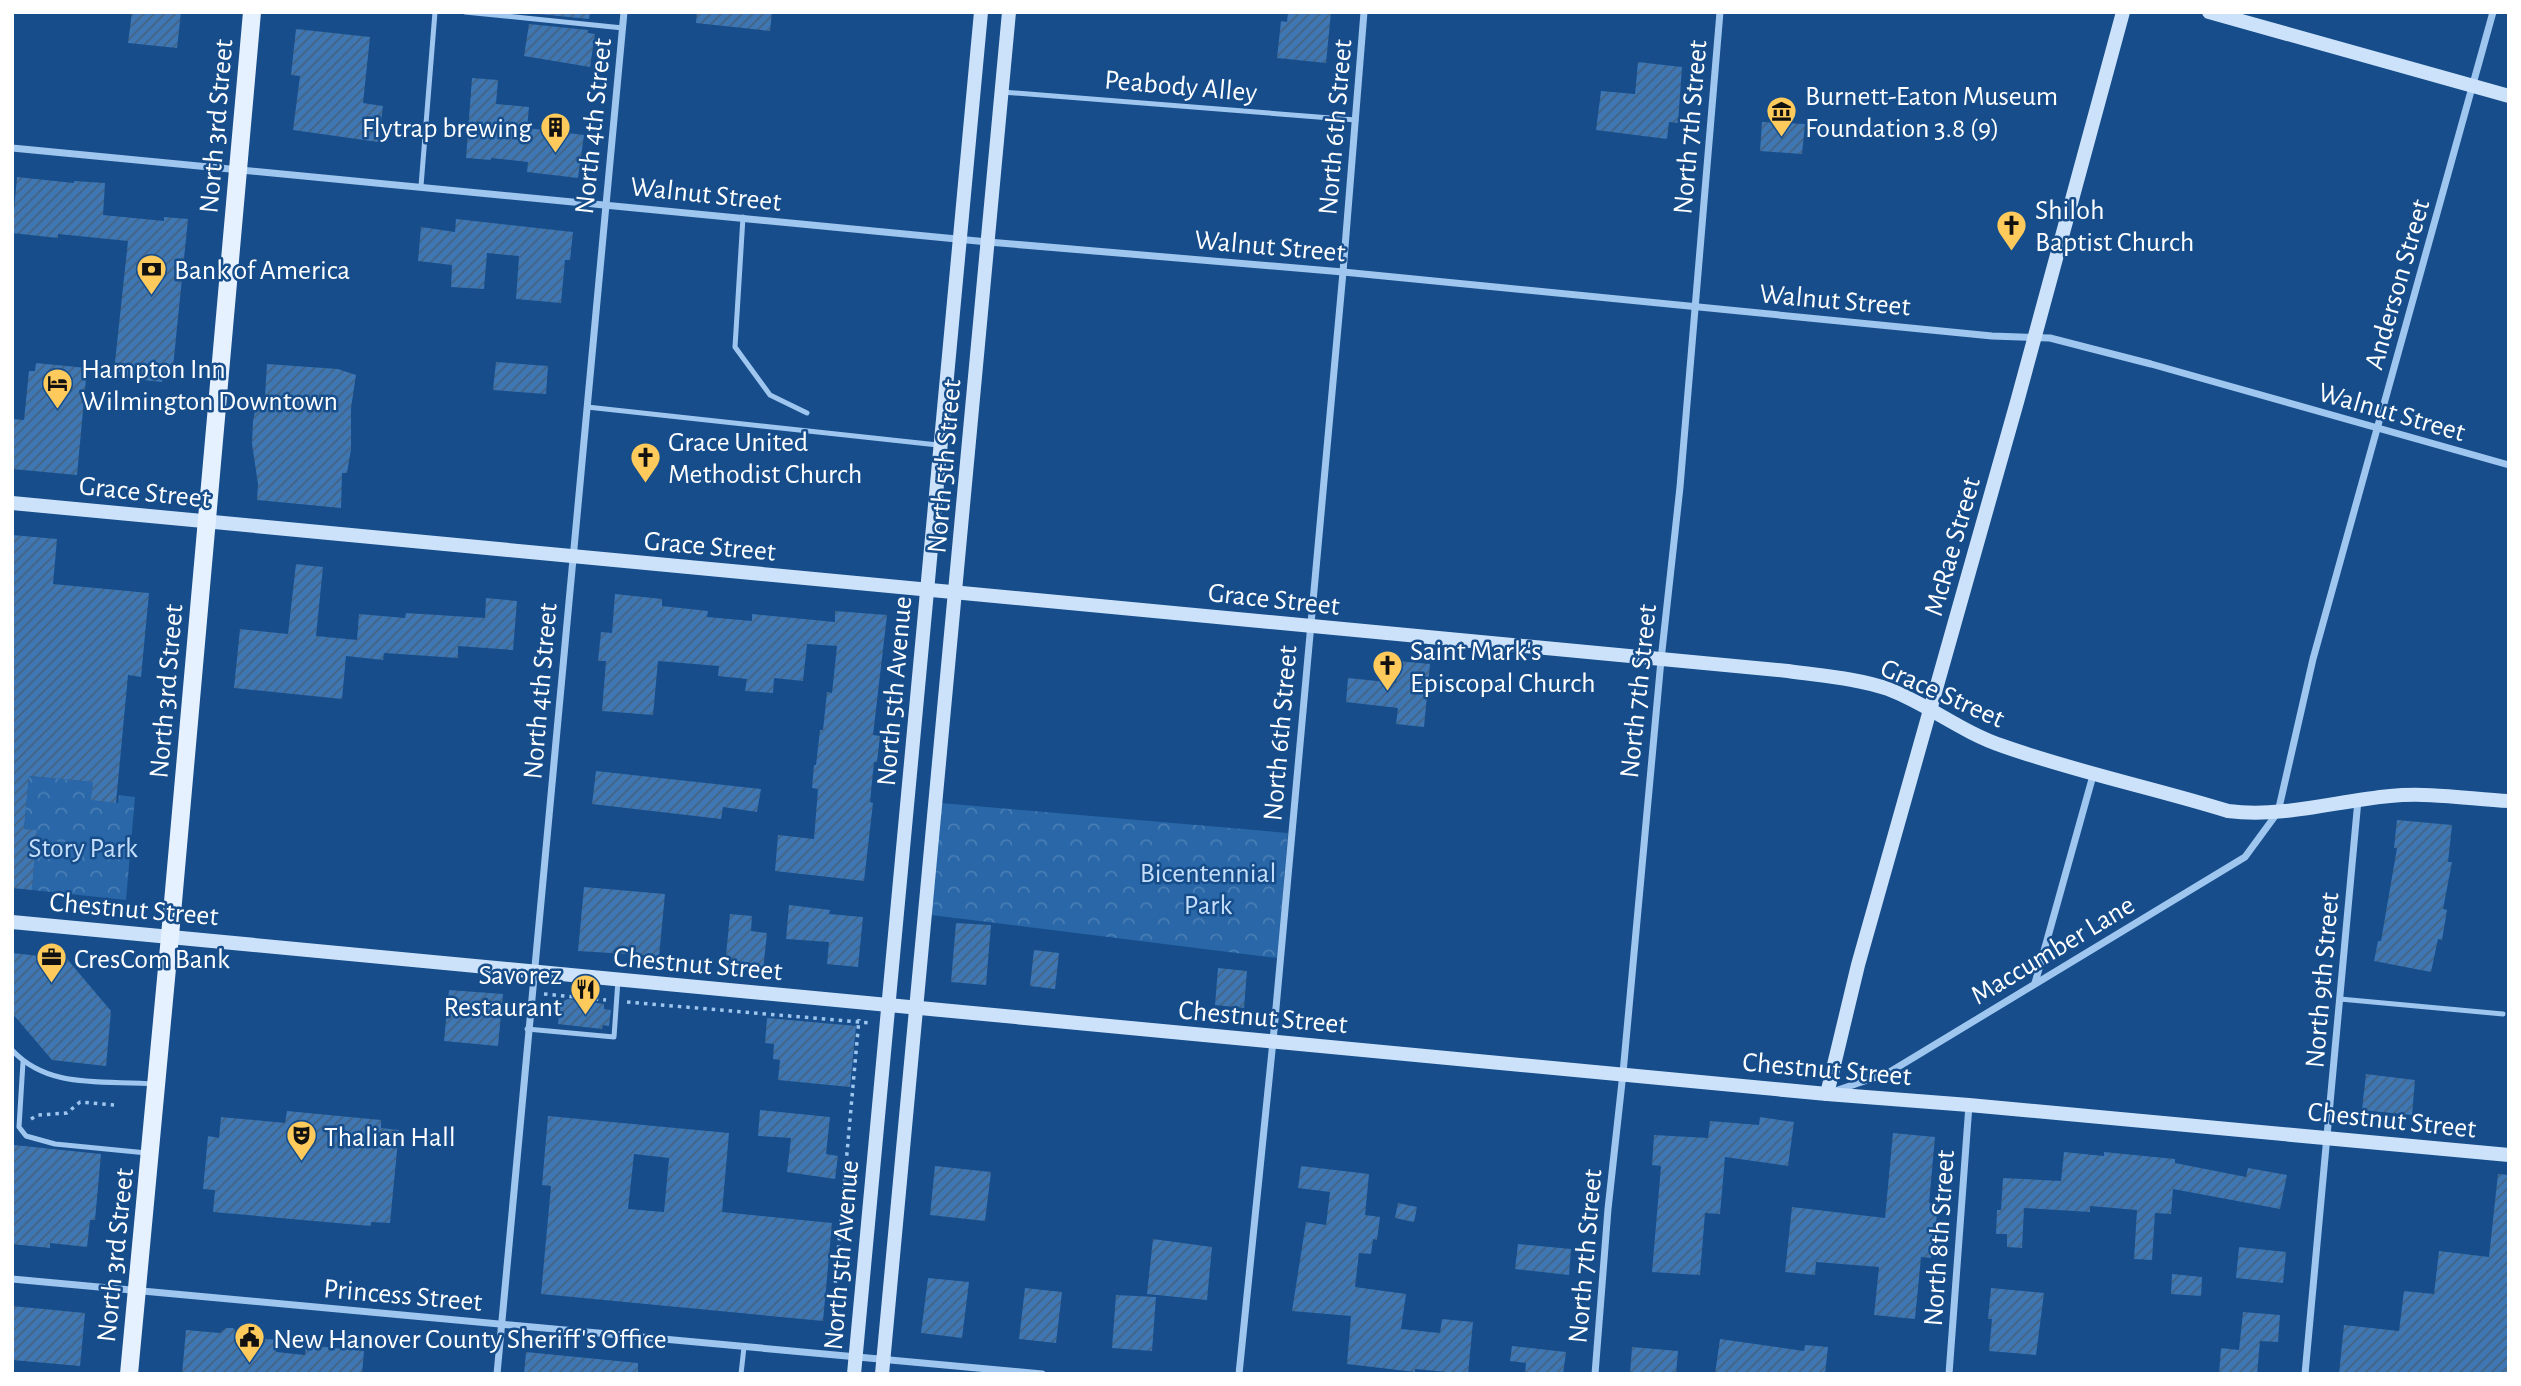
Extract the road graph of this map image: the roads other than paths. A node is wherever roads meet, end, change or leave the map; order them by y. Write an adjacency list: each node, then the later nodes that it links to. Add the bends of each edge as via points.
1 (252, 12): 18 (main road, North 3rd Street)
2 (435, 12): 19 (lane)
3 (465, 12): 12 (lane)
4 (624, 12): 12 (street, North 4th Street)
5 (981, 12): 22 (street, North 5th Avenue)
6 (1009, 12): 14 (street, North 5th Street)
7 (1364, 12): 16 (street, North 6th Street)
8 (1720, 12): 25 (street, North 7th Street)
9 (2123, 12): 26 (street, McRae Street)
10 (2209, 12): 13 (street)
11 (2493, 12): 13 (street, Anderson Street)
12 (623, 28): 20 (street, North 4th Street)
13 (2473, 86): 15 (street); 29 (street, Anderson Street)
14 (1002, 92): 16 (lane, Peabody Alley); 23 (street, North 5th Street)
15 (2509, 96)
16 (1356, 120): 24 (street, North 6th Street)
17 (12, 148): 18 (street, Walnut Street)
18 (238, 170): 19 (street, Walnut Street); 33 (main road, North 3rd Street)
19 (421, 186): 20 (street, Walnut Street)
20 (606, 204): 21 (street, Walnut Street); 27 (street, North 4th Street)
21 (743, 217): 22 (street, Walnut Street); 28 (lane, via 735,347 770,395)
22 (960, 239): 23 (street, Walnut Street); 30 (street, North 5th Avenue)
23 (988, 242): 24 (street, Walnut Street); 36 (street, North 5th Street)
24 (1343, 272): 25 (street, Walnut Street); 37 (street, North 6th Street)
25 (1696, 307): 26 (street, Walnut Street, via 1993,336); 38 (street, North 7th Street)
26 (2034, 336): 29 (street, Walnut Street, via 2151,364); 39 (street, McRae Street)
27 (587, 407): 30 (lane); 34 (street, North 4th Street)
28 (807, 413)
29 (2377, 429): 31 (street, Walnut Street); 43 (street, Anderson Street, via 2313,659)
30 (939, 445): 35 (street, North 5th Avenue)
31 (2509, 465)
32 (12, 503): 33 (street, Grace Street)
33 (205, 522): 34 (street, Grace Street); 45 (main road, North 3rd Street)
34 (572, 557): 35 (street, Grace Street); 46 (street, North 4th Street)
35 (928, 589): 36 (street, Grace Street); 50 (street, North 5th Avenue)
36 (956, 592): 37 (street, Grace Street); 51 (street, North 5th Street)
37 (1310, 626): 38 (street, Grace Street); 54 (street, North 6th Street)
38 (1661, 660): 39 (street, Grace Street, via 1850,680 1888,689); 57 (street, North 7th Street)
39 (1931, 710): 40 (street, Grace Street, via 2000,745); 59 (street, McRae Street, via 1858,965)
40 (2094, 772): 43 (street, Grace Street, via 2228,811); 48 (street)
41 (2358, 800): 42 (street, Grace Street, via 2414,795); 43 (street, Grace Street); 49 (street, North 9th Street)
42 (2509, 801)
43 (2278, 812): 48 (street, Maccumber Lane, via 2245,857)
44 (12, 922): 45 (street, Chestnut Street)
45 (170, 936): 46 (street, Chestnut Street); 58 (main road, North 3rd Street)
46 (534, 972): 47 (street, Chestnut Street); 53 (street, North 4th Street)
47 (618, 980): 50 (street, Chestnut Street); 53 (lane, via 614,1037)
48 (2035, 984): 59 (street, Maccumber Lane, via 1888,1073)
49 (2340, 999): 52 (lane); 61 (street, North 9th Street)
50 (888, 1006): 51 (street, Chestnut Street); 68 (street, North 5th Avenue)
51 (916, 1008): 54 (street, Chestnut Street); 69 (street, North 5th Avenue)
52 (2502, 1014)
53 (527, 1029): 66 (street, North 4th Street)
54 (1273, 1041): 57 (street, Chestnut Street); 75 (street, North 6th Street)
55 (12, 1050): 56 (lane)
56 (23, 1062): 58 (lane, via 55,1078); 62 (lane, via 19,1126 26,1136 55,1144)
57 (1623, 1073): 59 (street, Chestnut Street); 76 (street, North 7th Street)
58 (157, 1084): 62 (main road, North 3rd Street)
59 (1827, 1094): 60 (street, Chestnut Street)
60 (1969, 1105): 61 (street, Chestnut Street); 77 (street, North 8th Street)
61 (2328, 1137): 63 (street, Chestnut Street); 78 (street, North 9th Street)
62 (150, 1153): 65 (main road, North 3rd Street)
63 (2509, 1155)
64 (12, 1279): 65 (street, Princess Street)
65 (137, 1292): 66 (street, Princess Street); 70 (main road, North 3rd Street)
66 (502, 1324): 67 (street, Princess Street); 71 (street, North 4th Street)
67 (744, 1347): 68 (street, Princess Street); 72 (lane)
68 (855, 1357): 69 (street, Princess Street); 73 (street, North 5th Avenue)
69 (883, 1366): 74 (street, Princess Street)
70 (129, 1374)
71 (497, 1374)
72 (741, 1374)
73 (853, 1374)
74 (1042, 1374)
75 (1239, 1374)
76 (1595, 1374)
77 (1950, 1374)
78 (2305, 1374)

